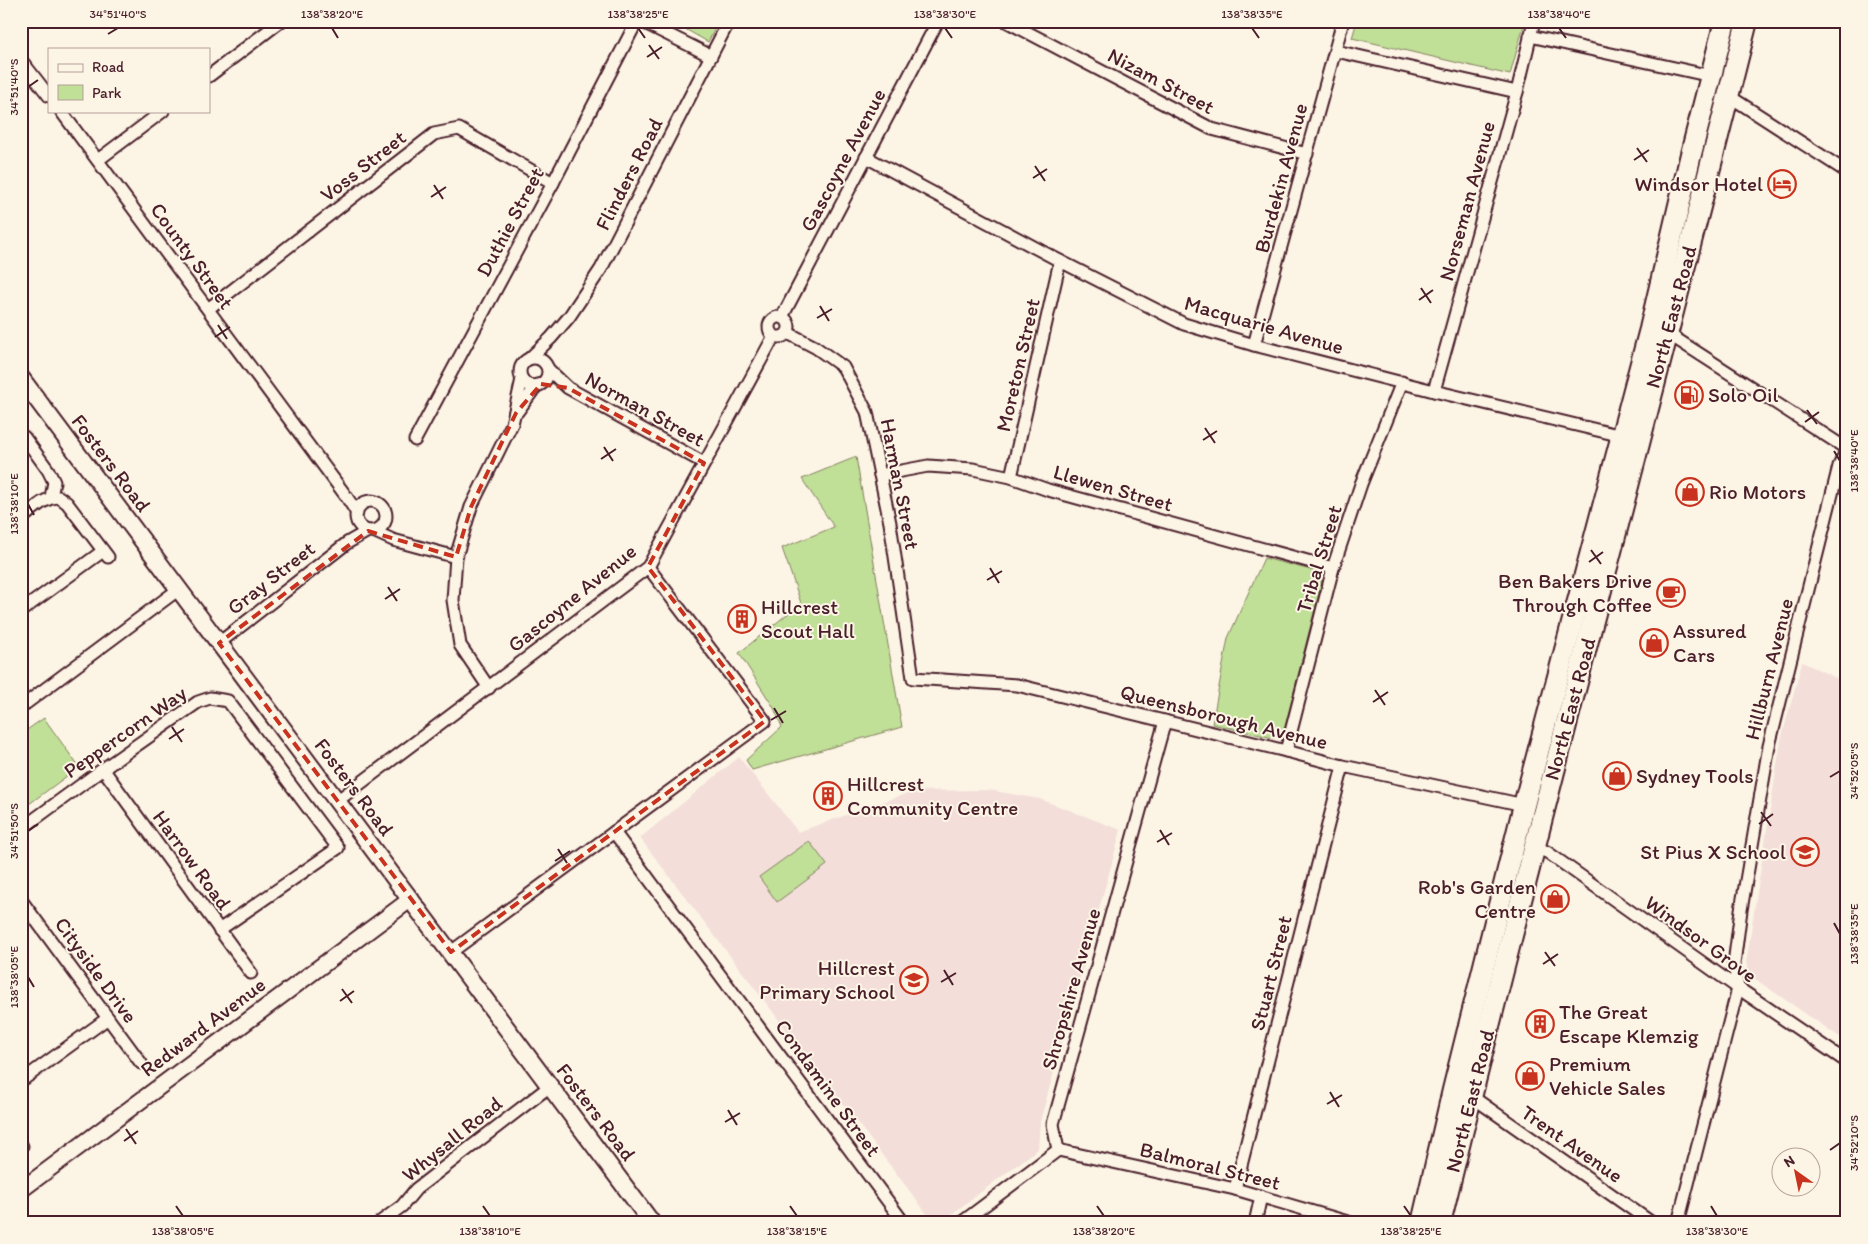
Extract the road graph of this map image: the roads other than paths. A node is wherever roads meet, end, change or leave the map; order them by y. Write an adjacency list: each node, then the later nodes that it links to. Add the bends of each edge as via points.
1 (281, 21): 15 (street)
2 (637, 21): 26 (street, Duthie Street)
3 (641, 21): 13 (street)
4 (729, 21): 13 (street, Flinders Road)
5 (938, 21): 23 (street, Gascoyne Avenue)
6 (1006, 21): 22 (street, Nizam Street, via 1212,129)
7 (1343, 21): 12 (street, Burdekin Avenue)
8 (1534, 21): 11 (street, Norseman Avenue)
9 (1725, 21): 16 (highway, North East Road)
10 (1747, 21): 17 (highway, North East Road)
11 (1530, 36): 16 (street); 18 (street, Norseman Avenue)
12 (1336, 51): 18 (street); 22 (street, Burdekin Avenue)
13 (711, 56): 33 (street, Flinders Road, via 601,269)
14 (21, 60): 19 (street)
15 (210, 75)
16 (1709, 83): 17 (highway); 30 (highway, North East Road)
17 (1730, 89): 25 (street); 30 (highway, North East Road)
18 (1516, 92): 42 (street, Norseman Avenue)
19 (48, 95)
20 (62, 112): 24 (street, County Street)
21 (161, 112): 24 (street)
22 (1307, 154): 34 (street, Burdekin Avenue)
23 (866, 157): 27 (street, Macquarie Avenue); 29 (street, Gascoyne Avenue)
24 (98, 160): 28 (street, County Street)
25 (1847, 172)
26 (553, 183): 28 (street, Voss Street, via 458,129 434,134); 46 (street, Duthie Street)
27 (1060, 261): 34 (street, Macquarie Avenue, via 1184,324); 50 (street, Moreton Street)
28 (208, 309): 51 (street, County Street)
29 (782, 317): 31 (street, via 790,327); 32 (street, via 769,323)
30 (1658, 331): 45 (highway, North East Road); 47 (street)
31 (788, 333): 32 (street); 49 (street, Harman Street, via 843,368 867,412)
32 (774, 336): 48 (street, Gascoyne Avenue)
33 (551, 338): 35 (street, Flinders Road); 36 (street, Flinders Road)
34 (1254, 345): 39 (street, Macquarie Avenue)
35 (530, 358): 36 (street, via 538,358); 38 (street, via 520,367)
36 (547, 366): 40 (street, via 546,378); 41 (street, Norman Street)
37 (21, 378): 63 (main road, Fosters Road)
38 (522, 379): 40 (street, via 528,385); 43 (street)
39 (1402, 382): 42 (street, Macquarie Avenue); 62 (street, Tribal Street, via 1361,484)
40 (539, 385): 41 (street, Norman Street); 43 (street)
41 (568, 388): 48 (street, Norman Street)
42 (1434, 391): 45 (street, Macquarie Avenue)
43 (516, 413): 60 (street, via 471,507)
44 (24, 437): 52 (street, via 54,482)
45 (1631, 438): 74 (highway, North East Road)
46 (415, 440)
47 (1847, 449): 83 (street, Hillburn Avenue, via 1839,466 1769,746 1735,955)
48 (704, 463): 61 (street, Gascoyne Avenue)
49 (880, 475): 50 (street, Llewen Street, via 928,466 973,469); 66 (street, Harman Street)
50 (1011, 477): 62 (street, Llewen Street)
51 (346, 496): 53 (street); 54 (street, County Street)
52 (51, 497): 56 (street); 64 (street, via 59,496 67,503 105,554)
53 (365, 503): 54 (street, via 358,509); 55 (street, via 378,503)
54 (357, 517): 57 (street, via 359,525); 59 (street, Gray Street)
55 (386, 518): 57 (street, via 382,526); 58 (street)
56 (21, 519)
57 (371, 531): 58 (street); 59 (street, Gray Street)
58 (393, 540): 60 (street)
59 (346, 543): 65 (street, Gray Street)
60 (456, 557): 67 (street, via 453,600 460,645)
61 (648, 567): 67 (street, Gascoyne Avenue); 76 (street, via 765,721)
62 (1333, 568): 70 (street, Tribal Street)
63 (179, 589): 65 (main road, Fosters Road); 68 (street)
64 (21, 611)
65 (219, 643): 73 (main road, Fosters Road)
66 (913, 678): 69 (street, Queensborough Avenue, via 1017,686)
67 (489, 688): 73 (street, Gascoyne Avenue)
68 (22, 705)
69 (1166, 721): 70 (street, Queensborough Avenue); 90 (street, Shropshire Avenue, via 1053,1124)
70 (1286, 751): 71 (street, Queensborough Avenue)
71 (1344, 766): 74 (street, Queensborough Avenue); 91 (street, Stuart Street)
72 (103, 769): 75 (street, Peppercorn Way); 80 (street, Harrow Road); 80 (street, Peppercorn Way, via 198,702 210,698 228,701 338,848)
73 (337, 801): 78 (main road, Fosters Road)
74 (1534, 808): 77 (highway, North East Road)
75 (21, 829)
76 (614, 832): 81 (street); 96 (street, Condamine Street)
77 (1525, 845): 83 (street, Windsor Grove, via 1547,852); 89 (highway, North East Road)
78 (411, 899): 81 (main road, Fosters Road); 92 (street, Redward Avenue)
79 (21, 900): 84 (street, Cityside Drive)
80 (219, 930): 82 (street, Harrow Road)
81 (451, 952): 88 (main road, Fosters Road)
82 (251, 973)
83 (1738, 988): 86 (street, Windsor Grove); 103 (street, Hillburn Avenue)
84 (108, 1018): 85 (street, Cityside Drive); 87 (street)
85 (140, 1062)
86 (1847, 1062)
87 (21, 1081)
88 (550, 1086): 94 (street, Whysall Road, via 416,1189 402,1206); 95 (main road, Fosters Road)
89 (1462, 1093): 100 (highway, North East Road); 101 (highway, North East Road); 102 (street, Trent Avenue)
90 (1058, 1150): 91 (street, Balmoral Street); 97 (street)
91 (1235, 1189): 93 (street, Balmoral Street)
92 (21, 1190)
93 (1261, 1196): 98 (street); 99 (street, Balmoral Street)
94 (378, 1223)
95 (652, 1223)
96 (904, 1223)
97 (961, 1223)
98 (1255, 1223)
99 (1351, 1223)
100 (1422, 1223)
101 (1440, 1223)
102 (1652, 1223)
103 (1678, 1223)

